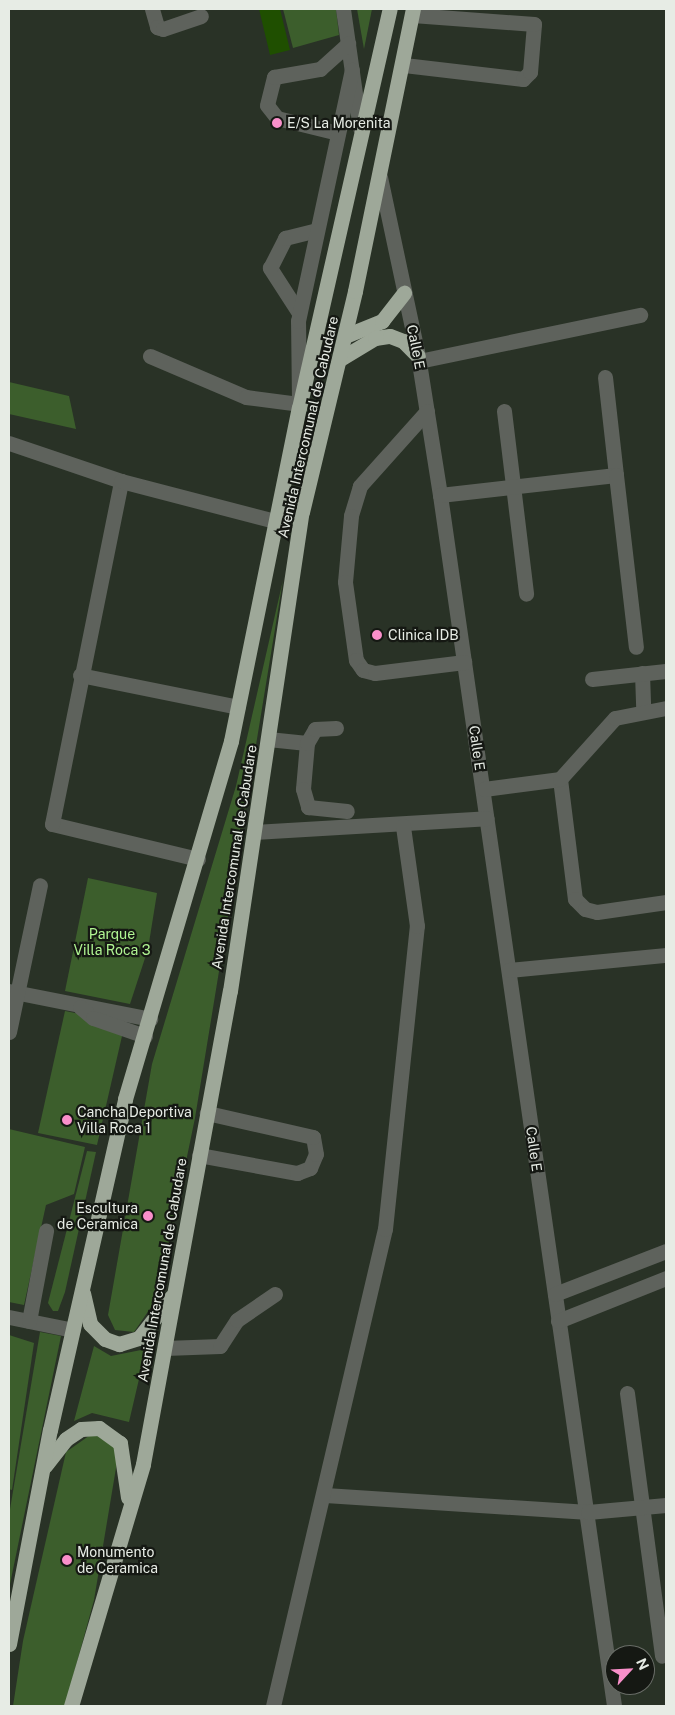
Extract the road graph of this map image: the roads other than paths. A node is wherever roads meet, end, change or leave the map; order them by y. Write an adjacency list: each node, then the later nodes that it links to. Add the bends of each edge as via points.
1 (152, 9): 5 (street, via 157,27 168,30)
2 (343, 9): 6 (street)
3 (390, 9): 9 (highway, Avenida Intercomunal de Cabudare)
4 (412, 12): 7 (highway, Avenida Intercomunal de Cabudare); 7 (street, via 534,24 530,72 523,79)
5 (201, 16)
6 (348, 44): 8 (street); 10 (street, via 320,70 274,77 267,105 277,118)
7 (404, 66): 11 (highway, Avenida Intercomunal de Cabudare)
8 (352, 70): 9 (street); 10 (street)
9 (360, 128): 21 (highway, Avenida Intercomunal de Cabudare)
10 (338, 133): 12 (street)
11 (380, 177): 13 (street, Calle E); 16 (highway, Avenida Intercomunal de Cabudare)
12 (317, 230): 14 (street); 14 (street, via 284,238 270,268)
13 (404, 293): 16 (highway, via 382,321); 18 (street, Calle E)
14 (299, 313): 21 (street, via 296,351)
15 (640, 315): 18 (street)
16 (345, 336): 19 (highway, Avenida Intercomunal de Cabudare)
17 (150, 356): 21 (street, via 246,396)
18 (418, 358): 19 (highway, via 403,341 390,336 375,338); 22 (street, Calle E)
19 (340, 359): 41 (highway, Avenida Intercomunal de Cabudare, via 302,512)
20 (605, 377): 25 (street)
21 (299, 406): 29 (highway, Avenida Intercomunal de Cabudare)
22 (427, 410): 28 (street, Calle E); 32 (street, via 360,486 351,516 345,582 356,660 363,670 375,672)
23 (504, 411): 27 (street)
24 (9, 443): 26 (street)
25 (616, 475): 27 (street); 31 (street)
26 (121, 481): 29 (street); 35 (street)
27 (514, 487): 28 (street); 30 (street)
28 (440, 495): 32 (street, Calle E)
29 (275, 521): 37 (highway, Avenida Intercomunal de Cabudare)
30 (526, 594)
31 (636, 647)
32 (464, 662): 44 (street, Calle E)
33 (666, 671): 34 (street)
34 (642, 673): 36 (street); 39 (street)
35 (80, 675): 37 (street); 49 (street, via 52,824)
36 (592, 678)
37 (238, 707): 49 (highway, Avenida Intercomunal de Cabudare)
38 (666, 708): 39 (street)
39 (643, 711): 43 (street, via 615,718)
40 (336, 728): 42 (street, via 315,729)
41 (268, 739): 42 (street); 48 (highway, Avenida Intercomunal de Cabudare)
42 (306, 744): 45 (street, via 303,799 308,807)
43 (560, 779): 44 (street); 51 (street, via 574,899 585,909 598,912)
44 (484, 789): 46 (street, Calle E)
45 (347, 811)
46 (487, 818): 47 (street); 53 (street, Calle E)
47 (404, 826): 48 (street); 75 (street, via 417,926 385,1229)
48 (254, 832): 59 (highway, Avenida Intercomunal de Cabudare)
49 (198, 859): 56 (highway, Avenida Intercomunal de Cabudare)
50 (40, 885): 54 (street)
51 (666, 902)
52 (666, 955): 53 (street)
53 (509, 970): 67 (street, Calle E)
54 (13, 991): 55 (street); 57 (street)
55 (80, 1007): 56 (street, via 94,1006); 58 (street, via 94,1018)
56 (150, 1019): 58 (highway, Avenida Intercomunal de Cabudare)
57 (9, 1032)
58 (145, 1036): 64 (highway, Avenida Intercomunal de Cabudare, via 125,1099)
59 (207, 1113): 60 (highway, Avenida Intercomunal de Cabudare); 60 (street, via 312,1137 316,1154 310,1168 297,1173)
60 (200, 1155): 65 (highway, Avenida Intercomunal de Cabudare)
61 (46, 1231): 69 (street)
62 (666, 1251): 67 (street)
63 (666, 1278): 70 (street)
64 (82, 1289): 65 (highway, via 90,1324 105,1339 119,1344 140,1338); 71 (highway, Avenida Intercomunal de Cabudare)
65 (174, 1294): 72 (highway, Avenida Intercomunal de Cabudare)
66 (275, 1294): 72 (street, via 237,1320 220,1346)
67 (555, 1294): 70 (street, Calle E)
68 (9, 1317): 69 (street)
69 (29, 1321): 71 (street)
70 (558, 1321): 79 (street, Calle E)
71 (73, 1330): 74 (highway, Avenida Intercomunal de Cabudare)
72 (165, 1348): 76 (highway, Avenida Intercomunal de Cabudare, via 143,1464)
73 (627, 1393): 78 (street)
74 (43, 1469): 76 (highway, via 66,1439 81,1429 99,1428 120,1443); 80 (highway, Avenida Intercomunal de Cabudare)
75 (325, 1495): 79 (street); 84 (street)
76 (129, 1504): 83 (highway, Avenida Intercomunal de Cabudare)
77 (666, 1505): 78 (street)
78 (642, 1507): 79 (street); 82 (street)
79 (588, 1512): 85 (street, Calle E)
80 (12, 1606): 81 (highway, Avenida Intercomunal de Cabudare)
81 (9, 1644)
82 (662, 1656)
83 (71, 1706)
84 (273, 1706)
85 (614, 1706)

